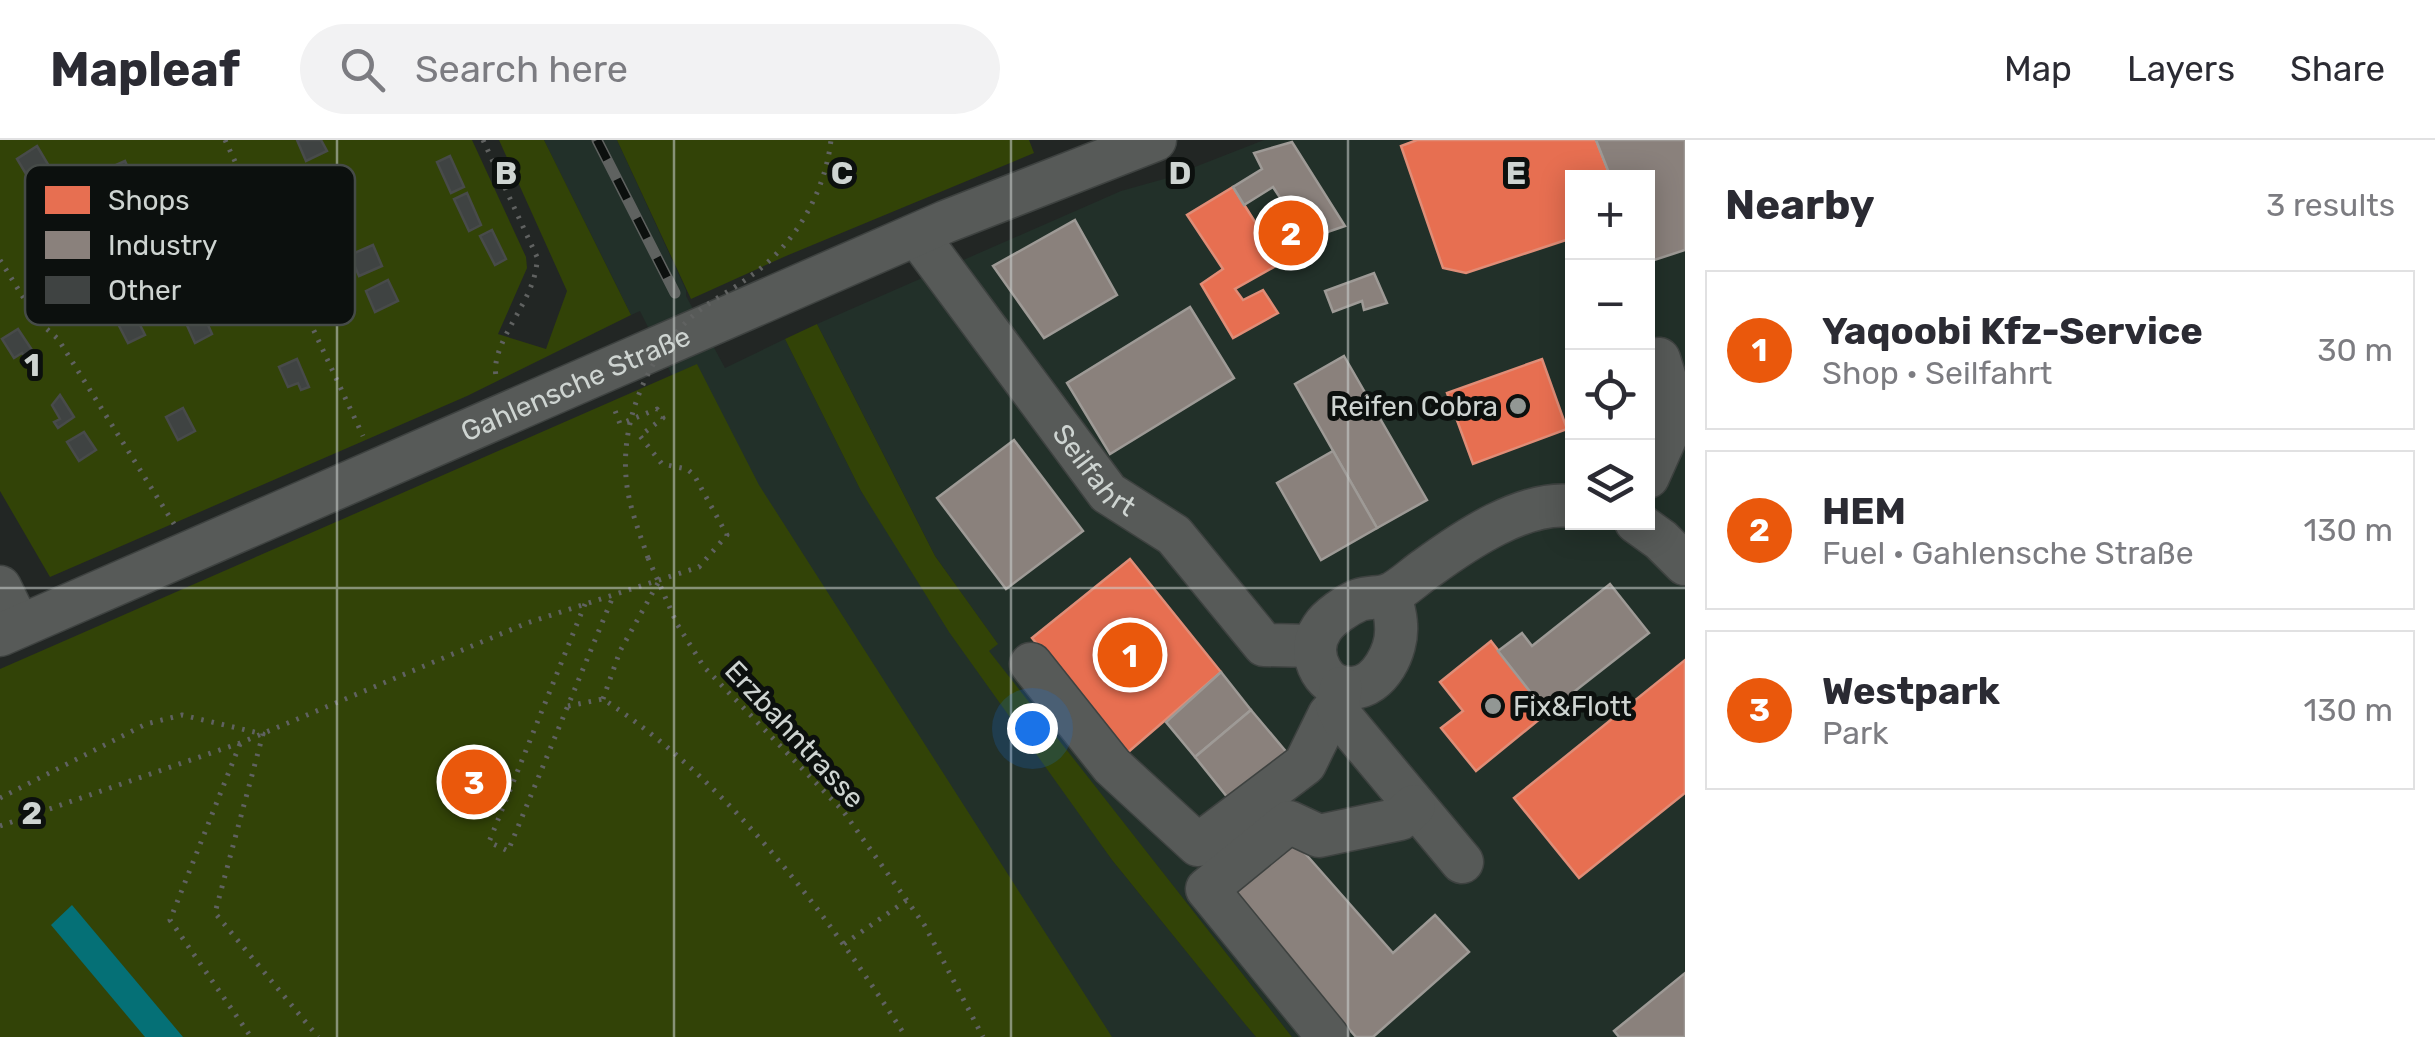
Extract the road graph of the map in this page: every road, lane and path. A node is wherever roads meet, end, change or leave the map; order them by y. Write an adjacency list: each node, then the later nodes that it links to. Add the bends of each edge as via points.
1 (225, 140): 5 (path)
2 (483, 140): 12 (path, via 537,258 537,275 494,360)
3 (830, 140): 20 (path, Erzbahntrasse, bridge, via 822,180 791,237 751,276 692,316 654,360 639,392 626,475 631,508)
4 (1155, 140): 6 (street, Gahlensche Straße)
5 (237, 165)
6 (917, 235): 12 (street, Gahlensche Straße); 26 (street, Seilfahrt, via 1108,493 1174,535 1264,644)
7 (0, 260): 8 (path)
8 (25, 300)
9 (43, 325): 18 (path, via 58,338)
10 (311, 325): 15 (path)
11 (1659, 359): 14 (street, via 1676,414)
12 (508, 412): 15 (street, Gahlensche Straße)
13 (620, 424): 20 (path, via 656,409 664,418 640,436 662,464 694,475 727,535 699,568)
14 (1655, 461)
15 (378, 468): 18 (street, Gahlensche Straße)
16 (1565, 505): 23 (street, via 1468,538)
17 (1647, 530): 19 (street)
18 (191, 550): 25 (street, Gahlensche Straße)
19 (1685, 564)
20 (659, 580): 22 (path); 29 (path, via 620,651); 37 (path, Erzbahntrasse, via 704,667 824,788)
21 (0, 587): 25 (street)
22 (614, 594): 24 (path); 30 (path)
23 (1390, 594): 26 (street, via 1357,600 1320,629); 28 (street, via 1396,626 1387,663 1375,678)
24 (585, 604): 30 (path, via 489,842 508,850); 31 (path)
25 (9, 631)
26 (1314, 646): 28 (street, via 1316,663)
27 (1031, 664): 28 (street, via 1112,766 1198,845 1305,764)
28 (1339, 697): 34 (street, via 1343,719)
29 (603, 699): 30 (path); 38 (path, via 700,776)
30 (568, 706)
31 (263, 734): 32 (path); 33 (path, via 182,714 146,724); 41 (path, via 215,913)
32 (240, 743): 35 (path); 40 (path, via 170,920)
33 (0, 798)
34 (1414, 806): 36 (street); 39 (street, via 1400,819 1318,836 1289,822 1207,890)
35 (0, 826)
36 (1462, 862)
37 (907, 900): 38 (path); 43 (path, Erzbahntrasse)
38 (843, 944): 42 (path)
39 (1328, 1036)
40 (252, 1037)
41 (318, 1037)
42 (906, 1037)
43 (983, 1037)

